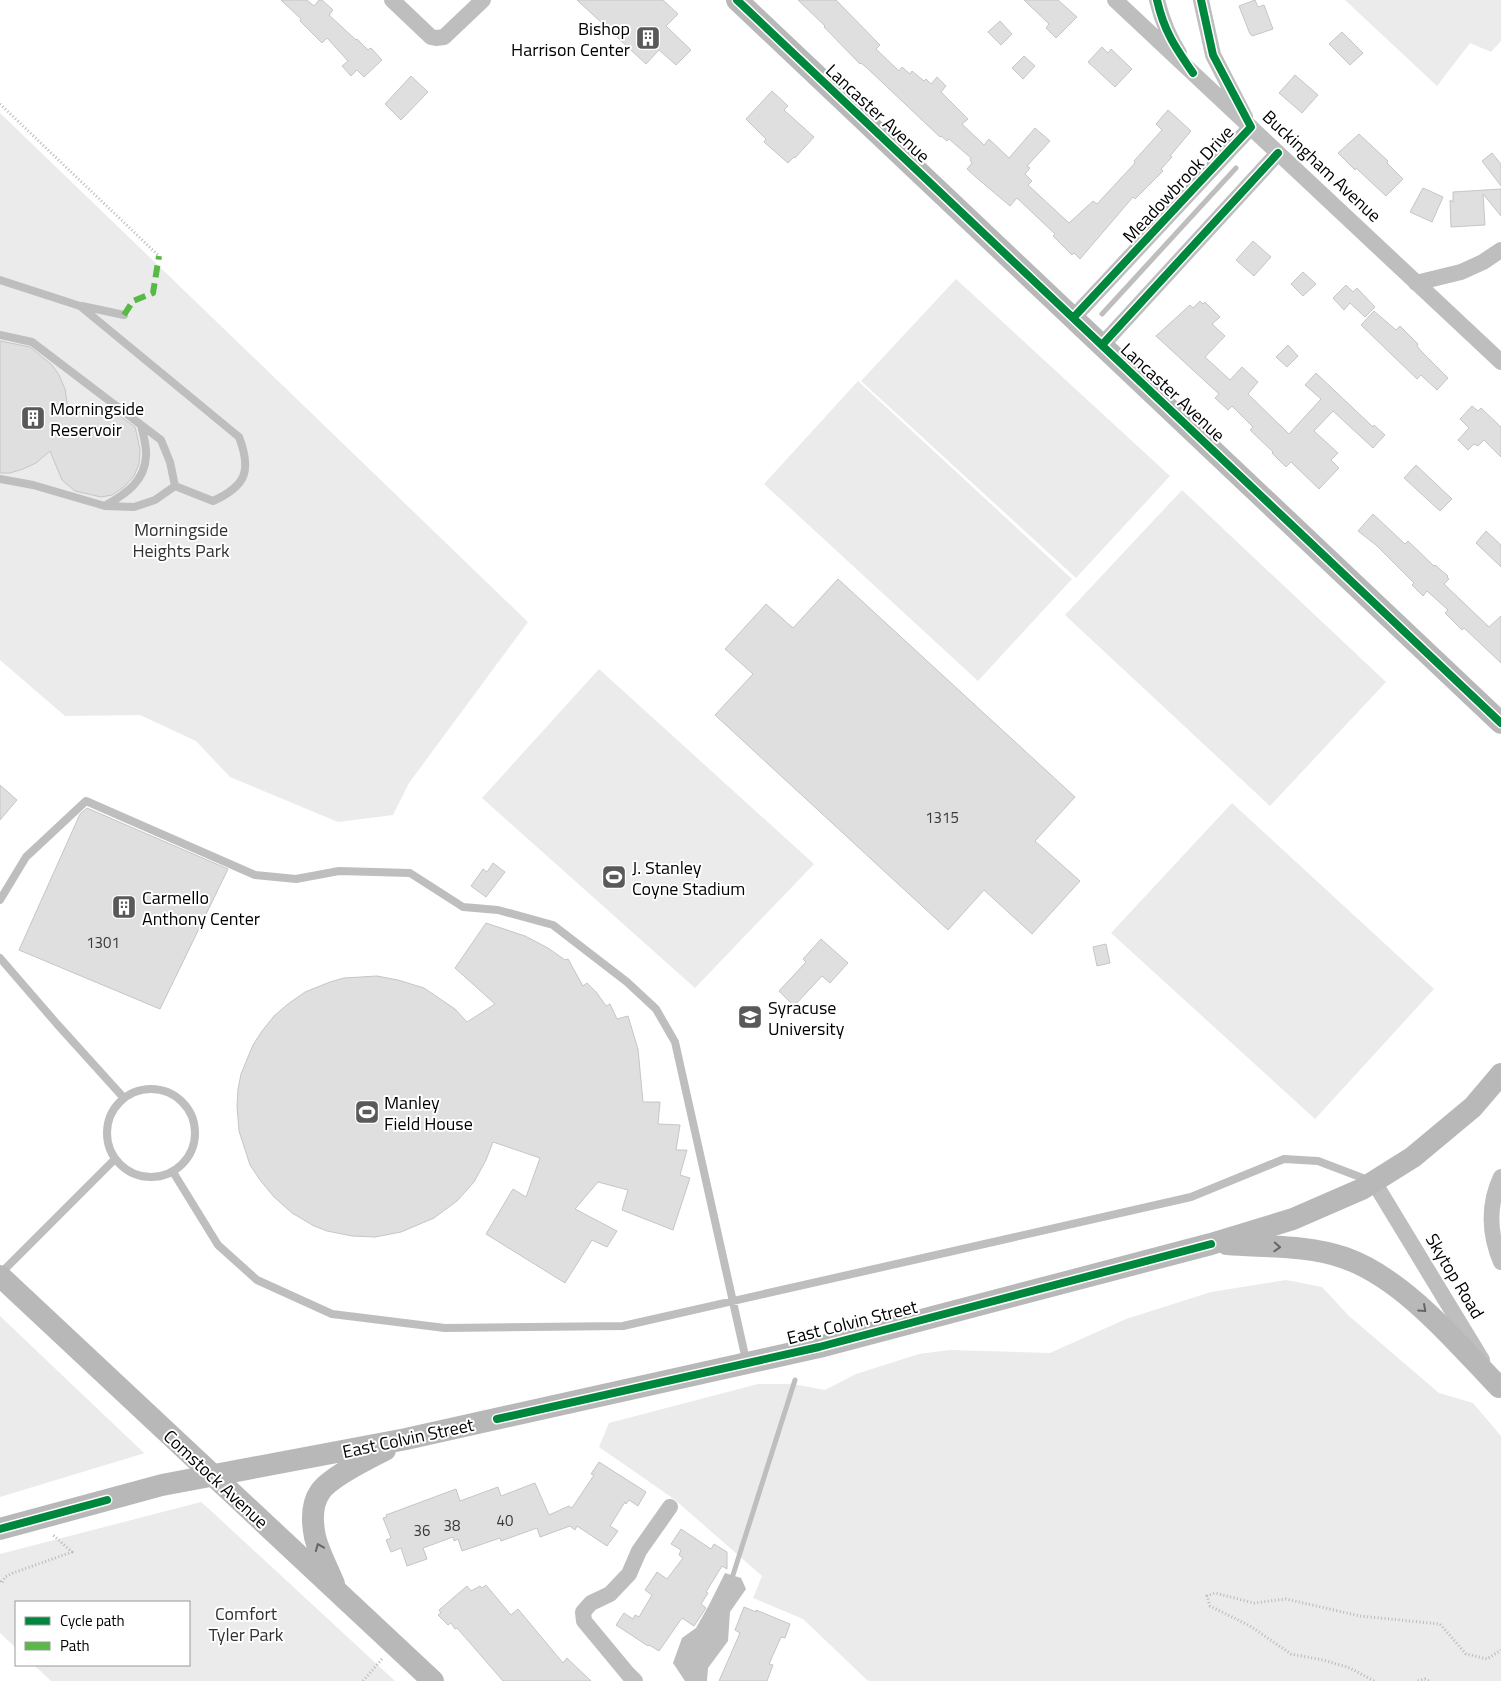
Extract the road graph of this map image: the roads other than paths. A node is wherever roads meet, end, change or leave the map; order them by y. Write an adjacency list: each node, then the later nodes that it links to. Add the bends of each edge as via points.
1 (392, 0): 2 (street, via 431,37 436,38 444,37)
2 (483, 0)
3 (736, 0): 15 (street, Lancaster Avenue)
4 (1115, 0): 7 (street, Buckingham Avenue)
5 (1157, 0): 7 (street, via 1170,40)
6 (1201, 0): 8 (street, Meadowbrook Drive, via 1213,55)
7 (1193, 73): 8 (street, Buckingham Avenue)
8 (1251, 127): 9 (street, Buckingham Avenue); 15 (street, Meadowbrook Drive)
9 (1278, 153): 12 (street, Buckingham Avenue); 17 (street)
10 (1501, 250): 12 (street, via 1461,272)
11 (0, 280): 13 (lane)
12 (1416, 282): 18 (street, Buckingham Avenue)
13 (80, 306): 14 (lane); 21 (lane, via 239,437 244,449 245,473 229,494 213,501)
14 (124, 315)
15 (1073, 318): 17 (street, Lancaster Avenue)
16 (0, 335): 19 (lane, via 32,342)
17 (1102, 345): 23 (street, Lancaster Avenue)
18 (1501, 362)
19 (141, 425): 21 (lane, via 162,440); 22 (lane, via 146,455 144,471 126,494)
20 (0, 479): 22 (lane)
21 (175, 486): 22 (lane, via 155,500 134,507)
22 (105, 506)
23 (1501, 723)
24 (0, 900): 35 (lane, via 26,857 86,801 255,874 296,879 340,871 410,872 462,906 498,910 553,925 627,982 656,1009 675,1042)
25 (0, 958): 27 (lane)
26 (1501, 1074): 31 (street, East Colvin Street, via 1473,1107 1413,1158)
27 (123, 1097): 28 (lane, via 109,1116 106,1132); 29 (lane, via 150,1088 166,1090 189,1108 196,1134 191,1152)
28 (115, 1159): 29 (lane, via 132,1173 146,1177); 34 (lane)
29 (173, 1172): 35 (lane, via 218,1245 250,1274 332,1314 445,1328 623,1326)
30 (1501, 1177): 33 (street, via 1494,1191 1491,1213)
31 (1374, 1182): 32 (street, East Colvin Street, via 1293,1219); 35 (lane, via 1318,1162 1284,1159 1191,1197); 37 (street, Skytop Road)
32 (1211, 1244): 36 (street, East Colvin Street); 37 (street, one-way to 37, via 1303,1249 1345,1258 1375,1273 1422,1307)
33 (1501, 1262)
34 (0, 1275): 39 (street, Comstock Avenue)
35 (732, 1302): 36 (lane)
36 (747, 1363): 38 (street, East Colvin Street)
37 (1500, 1389)
38 (406, 1439): 39 (street, East Colvin Street); 42 (street, one-way to 38, via 315,1539 312,1515 320,1492 335,1479)
39 (213, 1476): 41 (street, East Colvin Street, via 162,1485); 42 (street, Comstock Avenue)
40 (670, 1507): 44 (street, via 639,1551 629,1574 610,1594 591,1603 583,1612 584,1620)
41 (0, 1529)
42 (337, 1592): 43 (street, Comstock Avenue)
43 (433, 1681)
44 (635, 1681)

